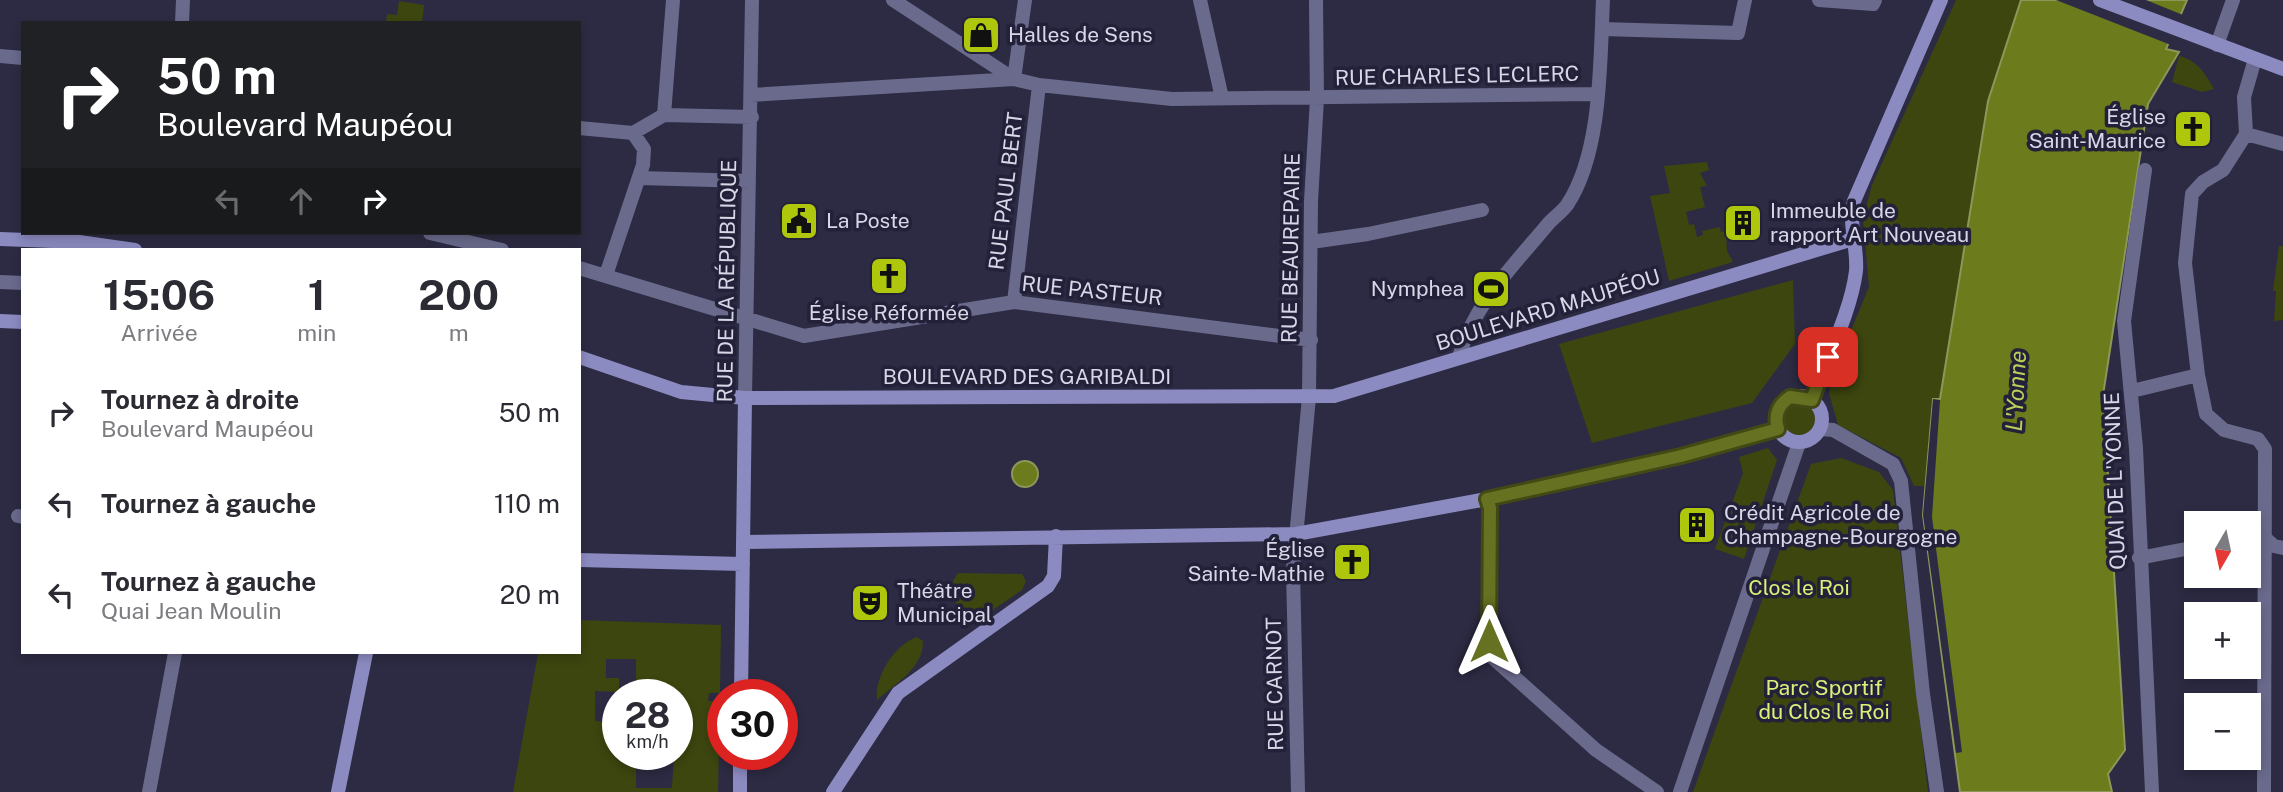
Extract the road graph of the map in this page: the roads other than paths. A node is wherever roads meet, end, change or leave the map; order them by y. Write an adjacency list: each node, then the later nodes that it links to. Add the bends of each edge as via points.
1 (183, 0): 16 (street)
2 (752, 0): 27 (street, RUE DE LA RÉPUBLIQUE)
3 (893, 0): 24 (street)
4 (1026, 0): 24 (street)
5 (1200, 0): 28 (street)
6 (1317, 0): 29 (street, RUE BEAUREPAIRE)
7 (1603, 0): 17 (street)
8 (1745, 0): 17 (street, via 1738,33)
9 (1819, 0): 10 (street, via 1873,4)
10 (1875, 0)
11 (1941, 0): 18 (main road)
12 (1949, 0): 18 (main road)
13 (2100, 0): 19 (main road)
14 (2233, 0): 19 (street)
15 (673, 1): 30 (street)
16 (182, 21)
17 (1602, 29): 26 (street)
18 (1926, 33): 42 (main road, via 1854,201)
19 (2217, 45): 22 (main road)
20 (0, 56): 21 (street)
21 (21, 58)
22 (2255, 59): 23 (main road); 34 (street, via 2244,97)
23 (2283, 69)
24 (1014, 79): 25 (street, RUE CHARLES LECLERC); 27 (street)
25 (1039, 85): 28 (street, RUE CHARLES LECLERC, via 1172,99); 51 (street, RUE PAUL BERT)
26 (1597, 94): 29 (street, RUE CHARLES LECLERC); 56 (street, via 1585,163 1567,206 1485,300 1468,328)
27 (751, 95): 31 (street, RUE DE LA RÉPUBLIQUE)
28 (1222, 98): 29 (street, RUE CHARLES LECLERC)
29 (1317, 99): 43 (street, RUE BEAUREPAIRE)
30 (664, 115): 31 (street); 33 (street)
31 (752, 117): 38 (street, RUE DE LA RÉPUBLIQUE)
32 (581, 128): 33 (street)
33 (633, 133): 37 (street, via 643,149)
34 (2246, 134): 35 (street); 58 (street, via 2223,170 2192,194 2185,263)
35 (2283, 144)
36 (2145, 170): 59 (street, QUAI DE L'YONNE, via 2124,321)
37 (639, 178): 38 (street); 48 (street)
38 (749, 181): 52 (street, RUE DE LA RÉPUBLIQUE)
39 (1482, 210): 43 (street)
40 (435, 235): 44 (street)
41 (0, 239): 45 (main road)
42 (1853, 239): 56 (main road, BOULEVARD MAUPÉOU); 62 (main road, via 1853,291)
43 (1311, 242): 55 (street, RUE BEAUREPAIRE)
44 (462, 246): 46 (street)
45 (121, 248)
46 (482, 248)
47 (581, 269): 48 (street, RUE PASTEUR)
48 (606, 275): 52 (street, RUE PASTEUR)
49 (0, 282): 50 (street)
50 (21, 283)
51 (1014, 302): 52 (street, RUE PASTEUR, via 804,335); 55 (street, RUE PASTEUR)
52 (747, 320): 61 (street, RUE DE LA RÉPUBLIQUE)
53 (0, 321): 54 (main road)
54 (21, 322)
55 (1311, 340): 60 (street, RUE BEAUREPAIRE)
56 (1459, 357): 60 (main road, BOULEVARD MAUPÉOU, via 1334,396)
57 (581, 358): 61 (main road, BOULEVARD DES GARIBALDI, via 681,392)
58 (2198, 375): 59 (street); 70 (street, via 2206,414 2213,422 2263,443)
59 (2133, 391): 74 (street, QUAI DE L'YONNE)
60 (1309, 397): 61 (main road, BOULEVARD DES GARIBALDI); 67 (street, RUE BEAUREPAIRE)
61 (745, 398): 71 (main road, RUE DE LA RÉPUBLIQUE)
62 (1812, 400): 63 (main road, via 1798,396 1784,402 1776,414); 64 (main road, via 1821,410)
63 (1778, 429): 65 (main road); 66 (main road, via 1681,456)
64 (1821, 429): 65 (main road, via 1812,439); 88 (street, via 1833,430 1893,464 1901,481)
65 (1799, 443): 87 (street)
66 (1487, 499): 67 (main road); 86 (street, via 1493,658 1596,750)
67 (1296, 534): 69 (main road); 85 (street, RUE CARNOT)
68 (2261, 535): 70 (street)
69 (1056, 536): 71 (main road); 84 (main road, via 1055,568 1048,586 898,694)
70 (2266, 540): 72 (street); 90 (street)
71 (743, 542): 76 (main road, RUE DE LA RÉPUBLIQUE)
72 (2283, 548)
73 (2184, 549): 74 (street)
74 (2139, 558): 89 (street, QUAI DE L'YONNE)
75 (581, 560): 76 (main road)
76 (743, 564): 79 (main road, RUE DE LA RÉPUBLIQUE)
77 (175, 654): 81 (street)
78 (366, 654): 82 (main road)
79 (741, 679)
80 (740, 770): 83 (main road)
81 (149, 792)
82 (338, 792)
83 (740, 792)
84 (833, 792)
85 (1298, 792)
86 (1657, 792)
87 (1680, 792)
88 (1937, 792)
89 (2152, 792)
90 (2264, 792)

